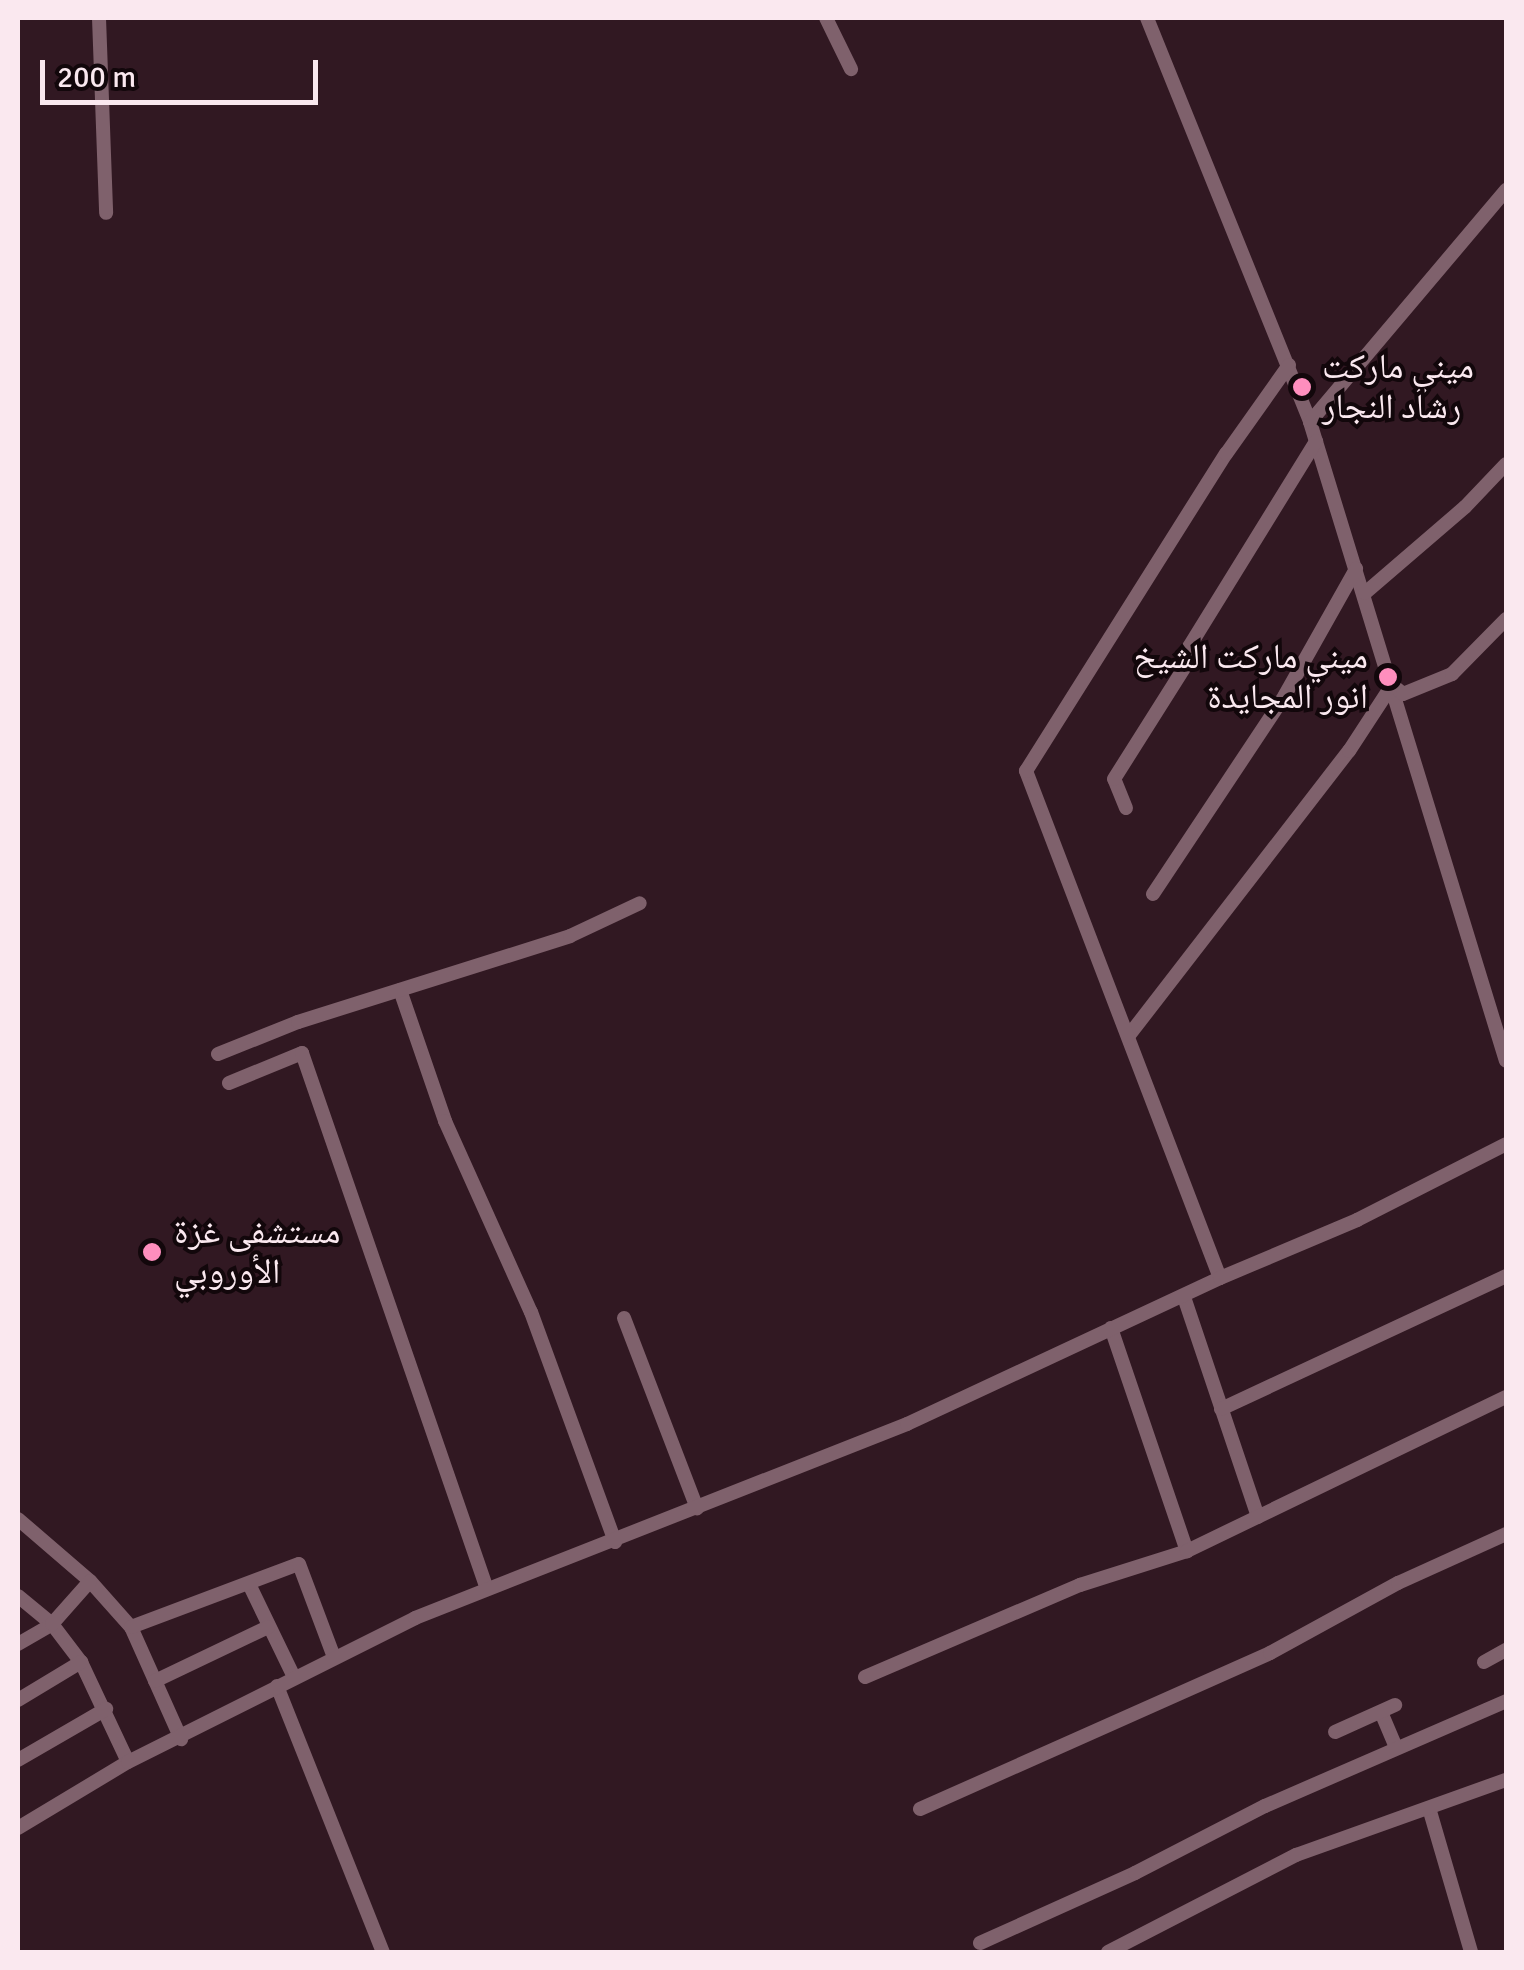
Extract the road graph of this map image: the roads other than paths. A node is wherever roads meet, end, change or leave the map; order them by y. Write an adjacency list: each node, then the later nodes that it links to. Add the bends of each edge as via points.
1 (99, 18): 6 (street)
2 (826, 18): 4 (street)
3 (1147, 18): 7 (street)
4 (852, 69)
5 (1506, 190): 8 (street)
6 (106, 213)
7 (1289, 365): 8 (street); 19 (street, via 1026,771)
8 (1310, 422): 9 (street)
9 (1316, 441): 11 (street); 15 (street, via 1114,778)
10 (1506, 464): 12 (street)
11 (1356, 569): 12 (street); 16 (street, via 1285,695)
12 (1365, 593): 14 (street)
13 (1506, 618): 14 (street, via 1452,674 1403,694)
14 (1392, 686): 19 (street); 21 (street)
15 (1126, 808)
16 (1154, 894)
17 (640, 904): 18 (street, via 570,936)
18 (400, 990): 20 (street); 35 (street, via 444,1120 531,1312)
19 (1130, 1034): 25 (street)
20 (218, 1054)
21 (1506, 1061)
22 (229, 1082): 39 (street, via 302,1053)
23 (1506, 1144): 25 (street, via 1357,1220)
24 (1506, 1276): 30 (street)
25 (1220, 1278): 26 (street)
26 (1184, 1298): 28 (street); 30 (street)
27 (624, 1318): 31 (street)
28 (1112, 1328): 31 (street, via 907,1424); 36 (street)
29 (1506, 1397): 32 (street)
30 (1221, 1410): 32 (street)
31 (697, 1508): 35 (street)
32 (1258, 1517): 36 (street)
33 (18, 1519): 37 (street)
34 (1506, 1534): 63 (street, via 1270,1653)
35 (615, 1542): 39 (street)
36 (1186, 1551): 49 (street, via 1080,1585)
37 (90, 1581): 41 (street); 42 (street)
38 (249, 1584): 42 (street); 43 (street); 46 (street, via 299,1564)
39 (487, 1589): 46 (street)
40 (18, 1596): 41 (street)
41 (52, 1624): 44 (street); 47 (street)
42 (131, 1627): 51 (street)
43 (268, 1627): 50 (street); 51 (street)
44 (18, 1644)
45 (1506, 1650): 48 (street)
46 (334, 1658): 50 (street)
47 (81, 1662): 53 (street); 55 (street)
48 (1484, 1662)
49 (865, 1677)
50 (294, 1678): 52 (street)
51 (156, 1681): 57 (street)
52 (277, 1686): 57 (street); 66 (street)
53 (18, 1700)
54 (1506, 1702): 58 (street)
55 (106, 1709): 59 (street); 60 (street)
56 (1335, 1732): 58 (street, via 1388,1708)
57 (181, 1738): 60 (street)
58 (1396, 1748): 65 (street)
59 (18, 1760)
60 (128, 1762): 64 (street)
61 (1506, 1780): 62 (street)
62 (1429, 1808): 67 (street, via 1259,1872); 68 (street)
63 (920, 1810)
64 (18, 1828)
65 (980, 1943)
66 (383, 1952)
67 (1108, 1952)
68 (1471, 1952)

